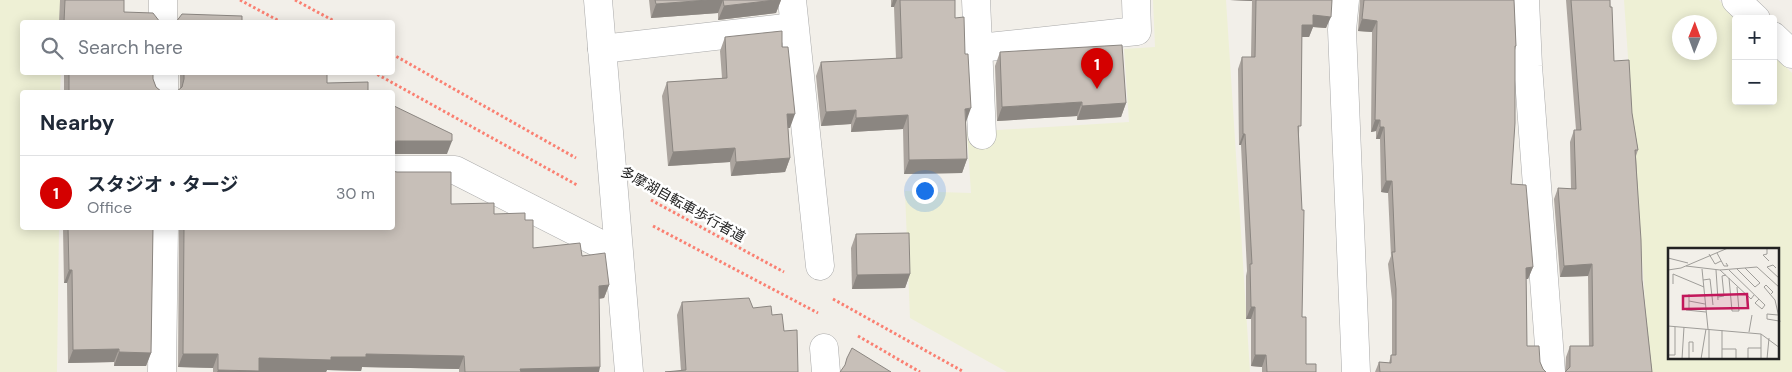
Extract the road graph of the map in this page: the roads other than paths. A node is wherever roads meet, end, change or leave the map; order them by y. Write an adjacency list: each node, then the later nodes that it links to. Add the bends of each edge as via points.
1 (163, 0): 10 (street)
2 (598, 0): 14 (street)
3 (792, 0): 11 (street)
4 (976, 0): 13 (street)
5 (1136, 0): 13 (street, via 1137,31)
6 (1345, 0): 25 (street, via 1342,30)
7 (1526, 0): 26 (street)
8 (1736, 0): 9 (street)
9 (1752, 15)
10 (163, 20)
11 (794, 27): 14 (street); 22 (street)
12 (1777, 40): 15 (street)
13 (979, 48): 18 (street)
14 (602, 49): 21 (street)
15 (1792, 54)
16 (164, 75): 17 (street)
17 (164, 90)
18 (982, 135)
19 (395, 170): 21 (street, via 455,170)
20 (164, 230): 23 (street)
21 (618, 253): 24 (street)
22 (820, 266)
23 (162, 372)
24 (629, 372)
25 (1356, 372)
26 (1551, 372)

